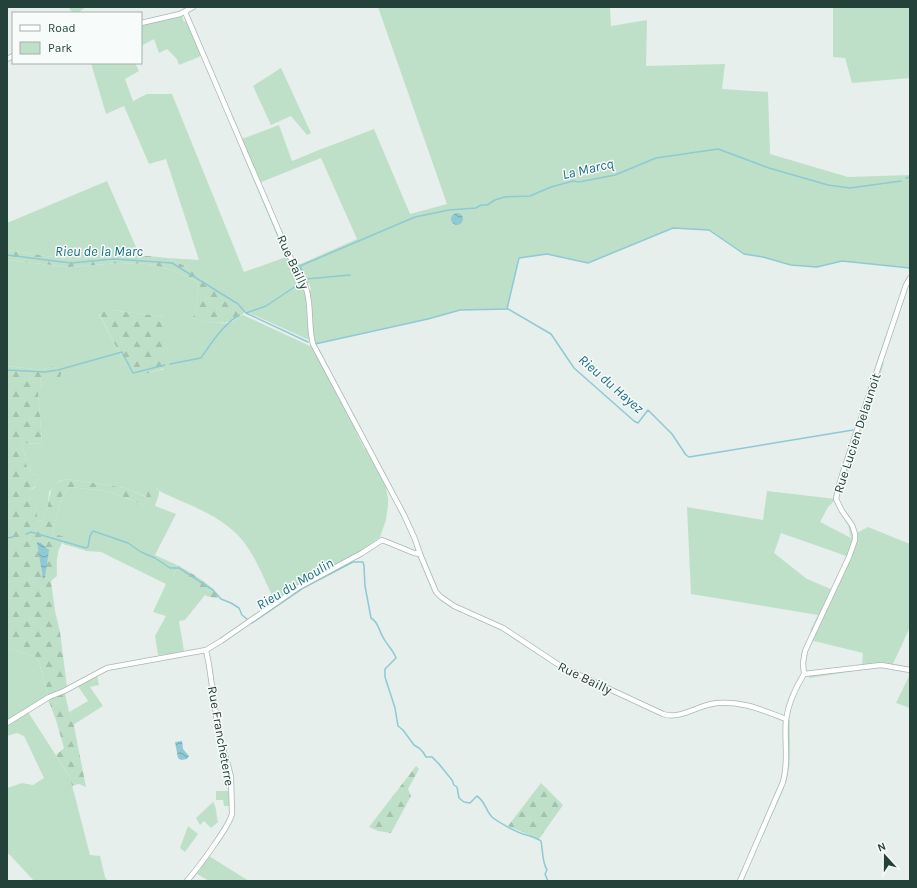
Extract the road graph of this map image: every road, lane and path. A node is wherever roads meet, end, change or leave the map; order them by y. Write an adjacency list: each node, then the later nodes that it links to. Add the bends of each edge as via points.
1 (193, 7): 2 (street)
2 (185, 12): 3 (street); 5 (street, Rue Bailly, via 290,257 304,281 313,344 404,515)
3 (142, 23)
4 (910, 278): 8 (street, Rue Lucien Delaunoit, via 838,489 836,499 852,524 854,540 849,557 805,651)
5 (420, 554): 6 (street, via 382,540 362,554 299,587); 9 (street, Rue Bailly, via 436,592 445,600 503,628 558,665 640,704 675,716 706,705 743,704)
6 (206, 650): 10 (street, via 108,668 49,697); 11 (street, Rue Francheterre, via 218,736 230,777 232,814 222,834)
7 (910, 670): 8 (street, via 881,665)
8 (804, 674): 9 (street)
9 (786, 719): 12 (street, via 787,764 783,782)
10 (7, 723)
11 (188, 881)
12 (740, 881)

